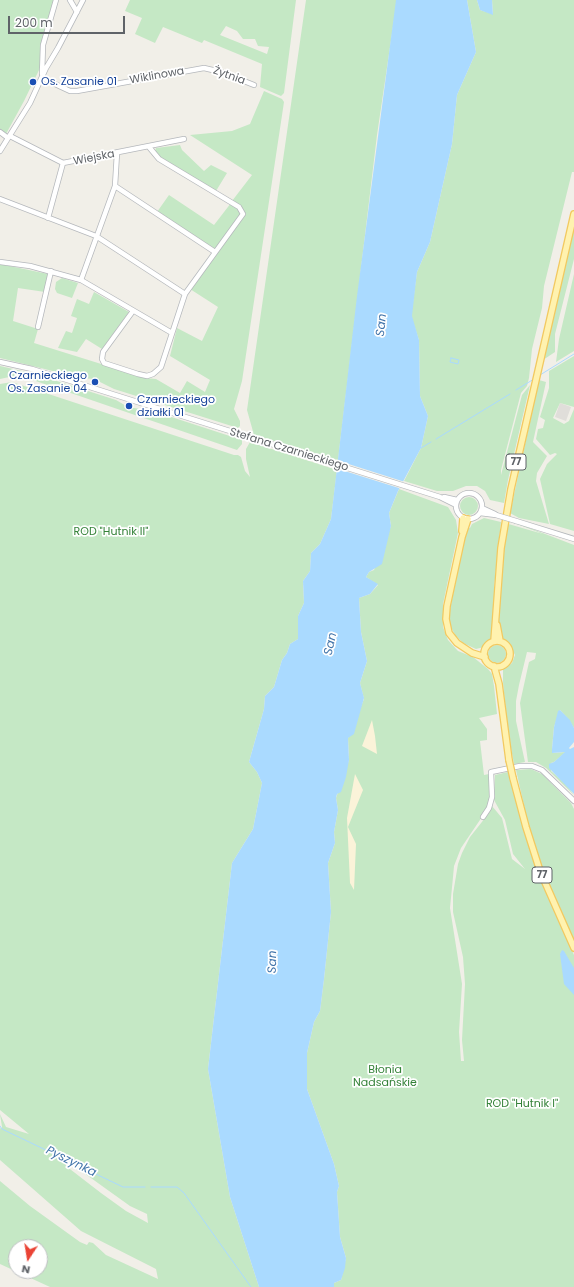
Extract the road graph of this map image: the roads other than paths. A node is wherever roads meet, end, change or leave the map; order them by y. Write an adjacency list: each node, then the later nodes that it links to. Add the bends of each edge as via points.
1 (56, 0): 6 (street, via 43,45)
2 (70, 0): 4 (street)
3 (83, 0): 4 (street)
4 (77, 12): 6 (street)
5 (204, 68): 6 (street, Wiklinowa, via 76,91 70,91); 7 (street, Żytnia)
6 (42, 78): 9 (street)
7 (254, 85)
8 (0, 132): 9 (street, Wiejska)
9 (9, 137): 12 (street); 14 (street, Wiejska)
10 (184, 140): 11 (street, Wiejska)
11 (149, 147): 13 (street, Wiejska); 20 (street, via 159,159 242,211 241,218)
12 (0, 151)
13 (117, 153): 14 (street, Wiejska); 15 (street)
14 (63, 163): 18 (street)
15 (115, 186): 19 (street); 20 (street)
16 (0, 199): 18 (street)
17 (574, 214): 33 (main road, 77, via 506,518 499,568)
18 (48, 218): 19 (street)
19 (96, 236): 23 (street); 24 (street)
20 (215, 252): 24 (street)
21 (0, 262): 22 (street)
22 (51, 271): 23 (street); 26 (street)
23 (81, 280): 25 (street)
24 (185, 294): 27 (street)
25 (133, 311): 27 (street); 27 (street, via 103,352 104,363 138,374 153,374 161,367)
26 (38, 327)
27 (172, 333)
28 (0, 362): 29 (street, Stefana Czarnieckiego, via 32,369)
29 (457, 502): 30 (street, via 464,494 473,494 480,499); 31 (street, via 457,513)
30 (481, 510): 31 (street, via 475,518); 32 (street, bridge)
31 (466, 519): 36 (main road, via 445,618 450,634)
32 (574, 539)
33 (497, 621): 34 (main road, 77); 35 (main road, 77)
34 (494, 641): 35 (main road); 37 (main road)
35 (500, 641): 40 (main road, 77, via 507,646 510,653 508,661)
36 (465, 649): 37 (main road); 38 (main road)
37 (485, 650): 38 (main road)
38 (485, 657): 39 (main road, 77)
39 (494, 666): 40 (main road); 41 (main road, 77)
40 (501, 666): 41 (main road, 77)
41 (499, 684): 44 (main road, 77, bridge, via 509,760 526,827 540,871)
42 (574, 801): 43 (street, via 542,770 532,766 520,766 491,772 492,797)
43 (484, 817)
44 (574, 948)

